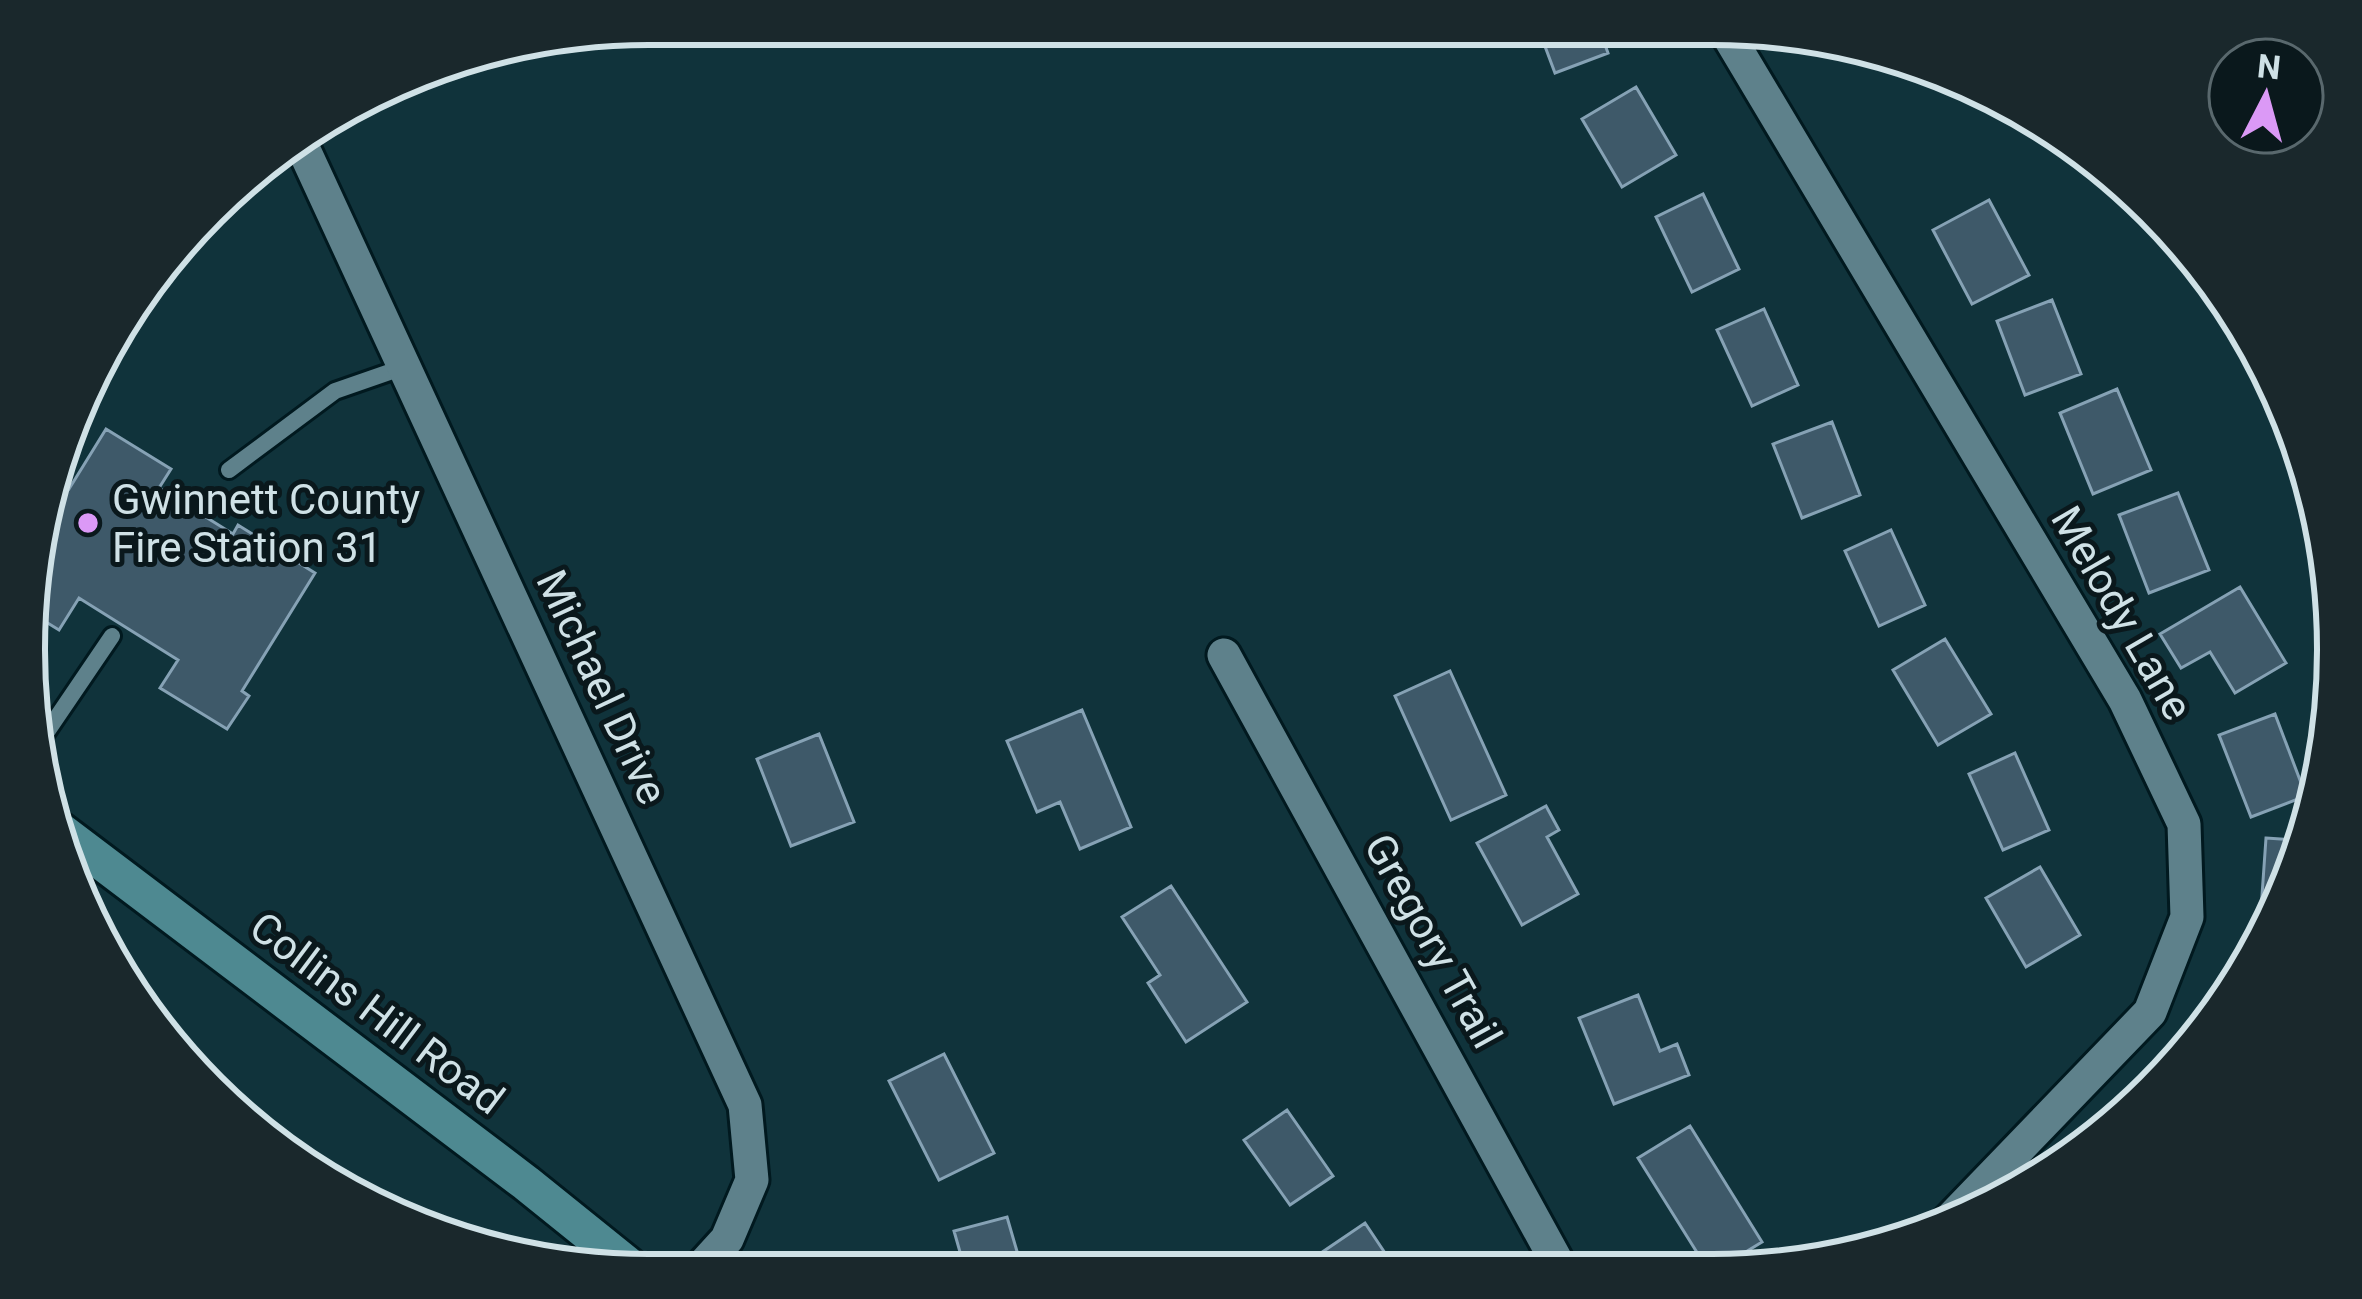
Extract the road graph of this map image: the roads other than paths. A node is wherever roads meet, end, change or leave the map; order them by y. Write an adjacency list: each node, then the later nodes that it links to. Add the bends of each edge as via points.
1 (1734, 46): 9 (street, Melody Lane, via 2125,700 2184,824 2187,917 2150,1012)
2 (305, 153): 3 (street, Michael Drive)
3 (404, 368): 4 (lane, via 335,391); 11 (street, Michael Drive, via 745,1105 752,1180)
4 (229, 470)
5 (112, 636): 7 (lane)
6 (1225, 656): 12 (street, Gregory Trail)
7 (50, 727)
8 (77, 843): 10 (street, Collins Hill Road)
9 (1974, 1195)
10 (613, 1253)
11 (714, 1254)
12 (1553, 1254)

